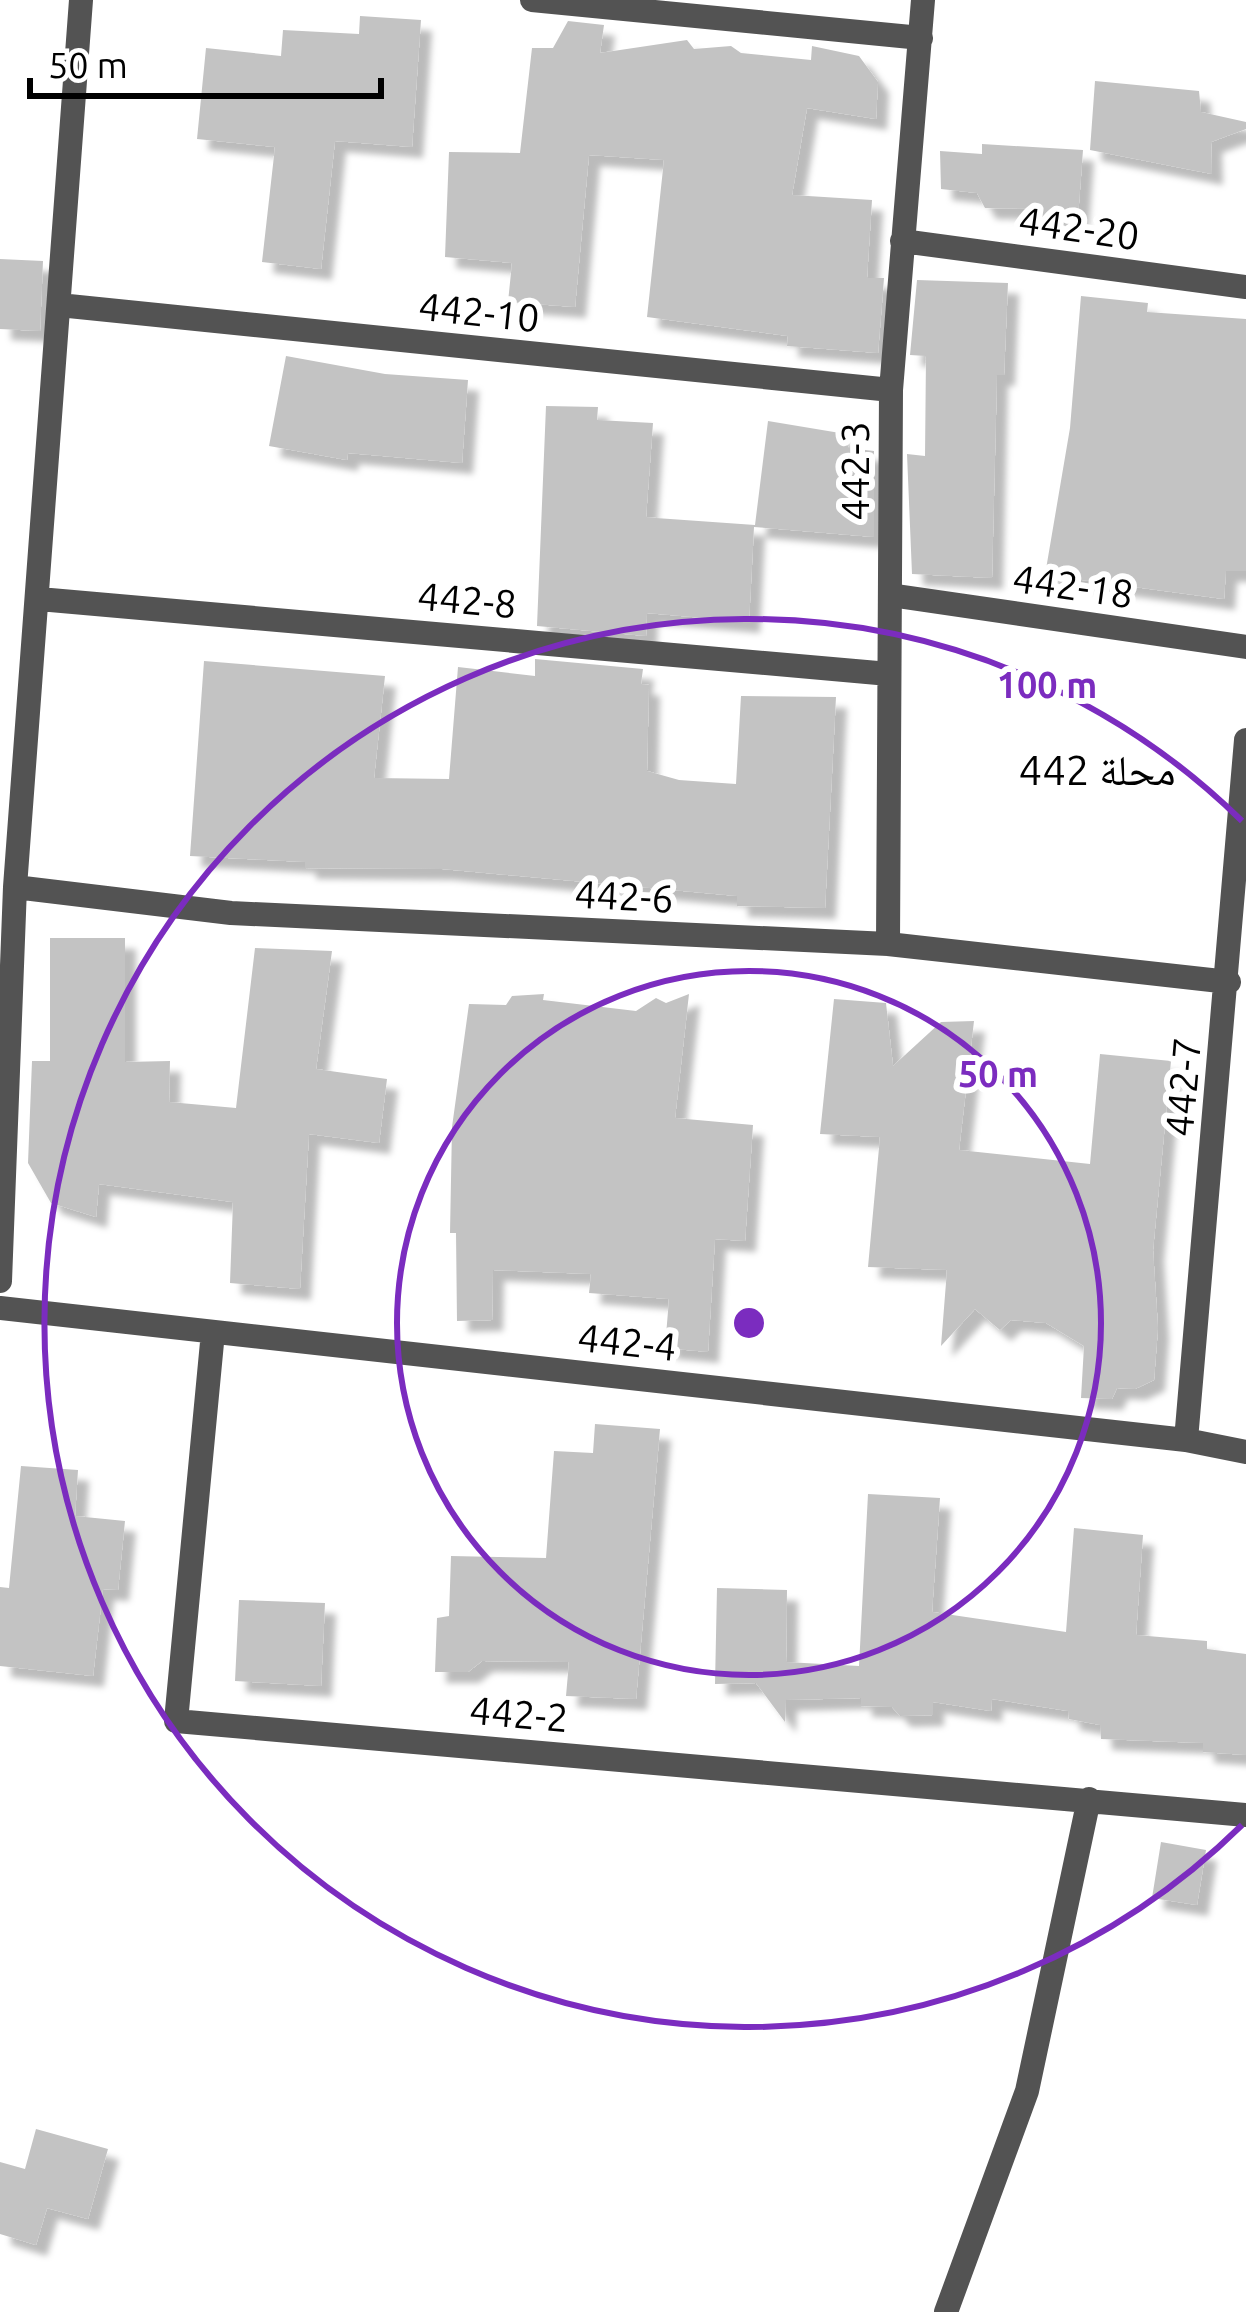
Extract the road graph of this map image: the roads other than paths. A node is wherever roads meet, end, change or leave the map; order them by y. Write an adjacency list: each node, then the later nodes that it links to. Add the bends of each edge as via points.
1 (82, 0): 7 (street)
2 (532, 0): 4 (street)
3 (923, 0): 4 (street, 442-3)
4 (921, 38): 5 (street, 442-3)
5 (902, 241): 6 (street, 442-20); 8 (street, 442-3)
6 (1246, 287)
7 (59, 305): 8 (street, 442-10); 10 (street)
8 (891, 389): 9 (street, 442-3)
9 (890, 595): 11 (street, 442-18); 12 (street, 442-3)
10 (39, 598): 12 (street, 442-8); 14 (street)
11 (1246, 647)
12 (889, 674): 15 (street, 442-3)
13 (1246, 740): 16 (street, 442-7)
14 (15, 887): 15 (street, 442-6, via 231,913); 17 (street)
15 (888, 944): 16 (street, 442-6)
16 (1229, 982): 20 (street, 442-7)
17 (0, 1281)
18 (0, 1308): 19 (street, 442-4)
19 (213, 1332): 20 (street, 442-4); 22 (street, 442-2, via 176,1721)
20 (1186, 1440): 21 (street, 442-4)
21 (1246, 1452)
22 (1089, 1799): 23 (street, 442-2); 24 (street, via 1028,2091)
23 (1246, 1815)
24 (946, 2312)

